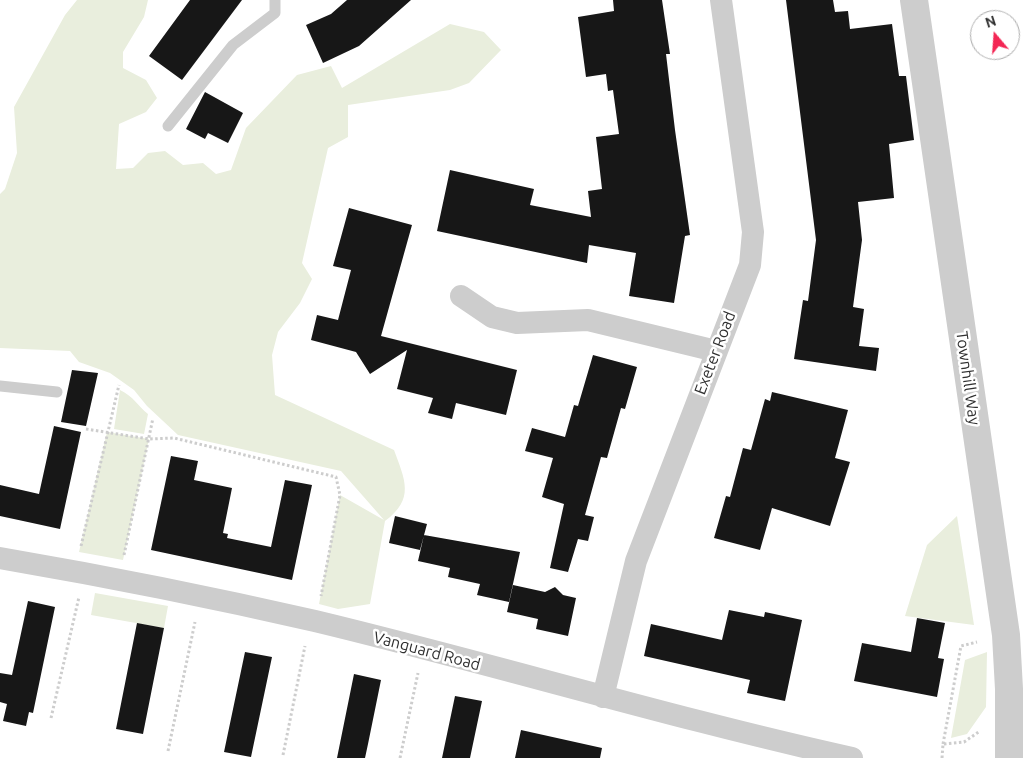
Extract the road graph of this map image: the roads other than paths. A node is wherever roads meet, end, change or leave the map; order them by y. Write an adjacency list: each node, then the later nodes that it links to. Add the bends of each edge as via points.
1 (275, 0): 4 (lane, via 275,13 233,45)
2 (721, 0): 6 (street, Exeter Road, via 753,232 750,265)
3 (914, 0): 12 (street, Townhill Way, via 1006,635 1009,689)
4 (168, 126)
5 (461, 296): 6 (street, via 492,317 517,323 588,320)
6 (716, 351): 10 (street, Exeter Road, via 636,561)
7 (0, 386): 8 (lane)
8 (57, 392)
9 (0, 558): 10 (street, Vanguard Road, via 313,621)
10 (603, 697): 11 (street, Vanguard Road)
11 (852, 758)
12 (1003, 758)

